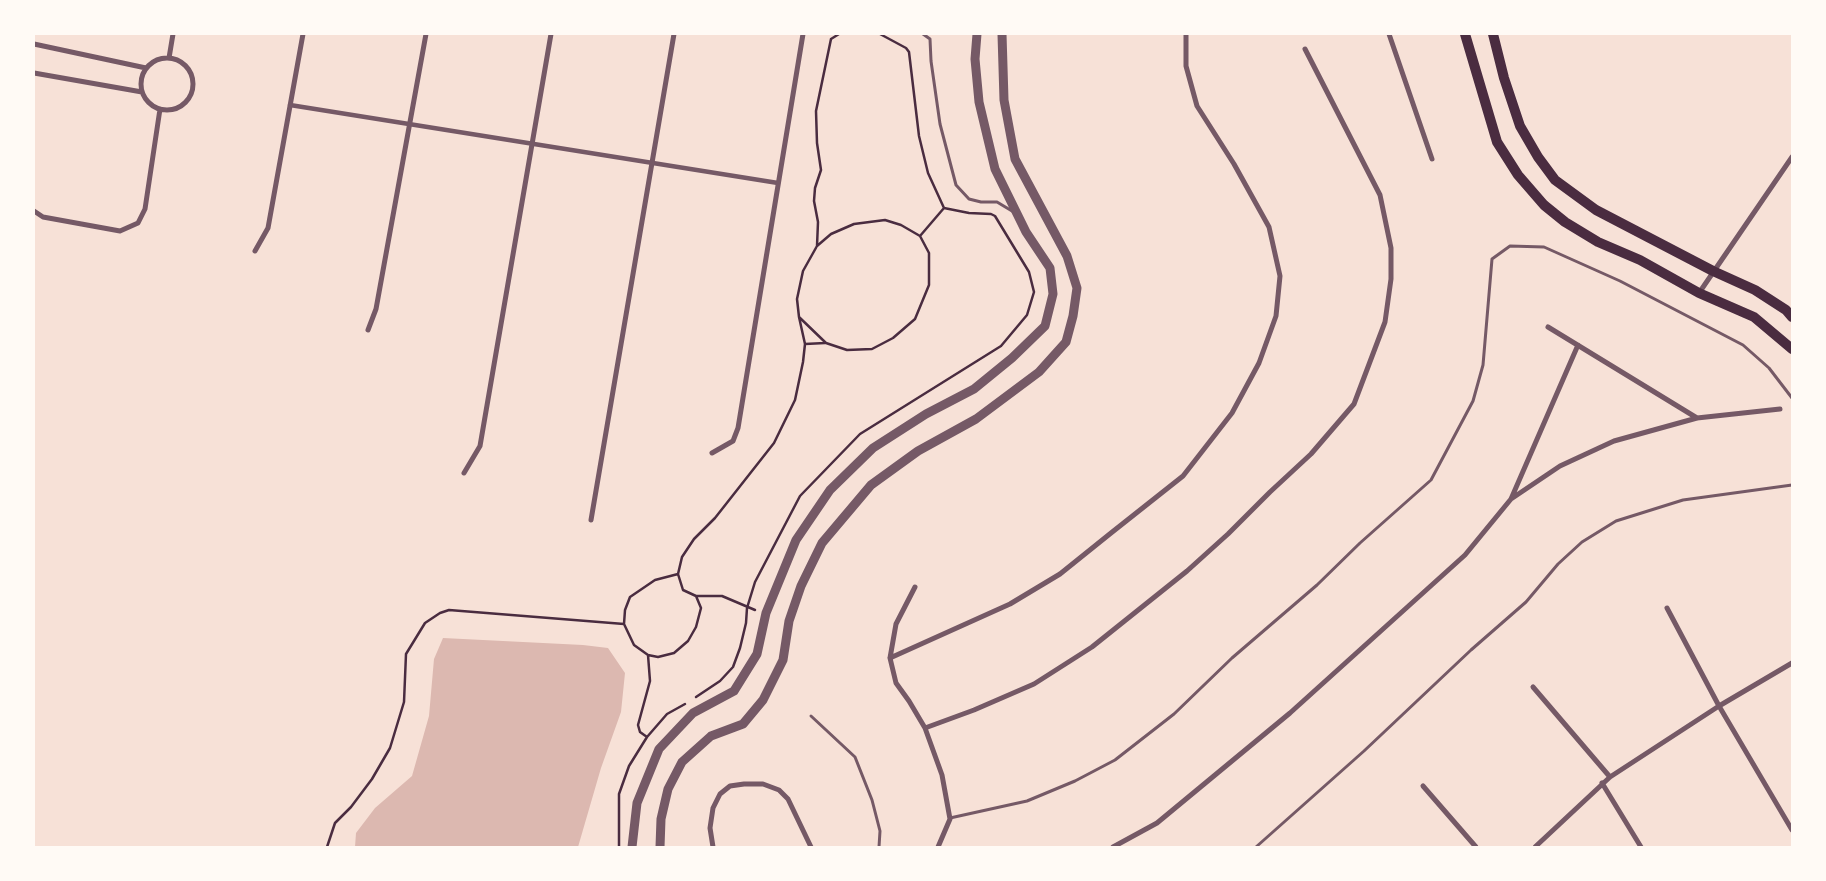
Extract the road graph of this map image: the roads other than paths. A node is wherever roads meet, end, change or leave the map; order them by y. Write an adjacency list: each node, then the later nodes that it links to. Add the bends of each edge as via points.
1 (173, 34): 16 (street)
2 (303, 34): 20 (street)
3 (426, 34): 22 (street)
4 (551, 34): 23 (street)
5 (674, 34): 26 (street)
6 (803, 34): 27 (street)
7 (923, 34): 29 (lane, via 930,39 930,61 940,124 956,185 969,199 997,202)
8 (977, 34): 29 (street, via 975,59 979,102 995,169)
9 (1002, 34): 60 (street, via 1004,100 1015,160 1067,256 1077,288 1066,342 1039,372 976,420 918,451 871,485 822,542 789,621 783,660 763,700 743,724 710,736 682,762 668,789 661,819)
10 (1186, 34): 48 (street, via 1186,66 1198,106 1269,227 1280,276 1276,316 1259,363 1232,413 1183,476 1118,528 1060,574 1010,604)
11 (1389, 34): 25 (street)
12 (1465, 34): 32 (main road, via 1497,142 1518,175 1544,205 1598,242 1640,260)
13 (1493, 34): 31 (main road, via 1520,126 1555,180 1596,210)
14 (34, 44): 17 (street)
15 (1305, 49): 53 (street, via 1380,195 1391,248 1391,279 1385,322 1354,404 1311,454 1228,534 1092,647 1034,684)
16 (169, 58): 17 (street, via 160,58); 21 (street, via 185,65 193,80 192,88 184,104 169,110)
17 (146, 68): 19 (street, via 142,75)
18 (34, 73): 19 (street)
19 (142, 92): 21 (street, via 152,106)
20 (290, 105): 22 (street); 30 (street, via 268,228)
21 (160, 109): 28 (street, via 145,209 138,223 120,231 43,217)
22 (410, 124): 23 (street); 35 (street, via 376,309)
23 (532, 143): 26 (street); 42 (street, via 480,446)
24 (1792, 157): 31 (street)
25 (1432, 159)
26 (652, 162): 27 (street); 45 (street)
27 (778, 182): 41 (street, via 738,428 733,441)
28 (34, 211)
29 (1017, 214): 59 (street, via 1050,268 1053,294 1045,326 974,389 926,414 873,448 830,490 796,540 766,613 757,654 734,691 693,714 659,748 637,803)
30 (255, 252)
31 (1713, 271): 32 (street); 33 (main road, via 1755,290)
32 (1699, 293): 37 (main road, via 1754,317)
33 (1792, 317)
34 (1548, 327): 36 (street)
35 (368, 330)
36 (1578, 345): 40 (street); 44 (street)
37 (1792, 349)
38 (1792, 398): 57 (lane, via 1769,368 1743,345 1620,281 1544,247 1510,246 1492,259 1483,365 1473,401 1431,480 1174,714 1115,760 1027,801)
39 (1780, 409): 40 (street)
40 (1697, 418): 44 (street, via 1614,441 1560,466)
41 (712, 453)
42 (464, 473)
43 (1792, 485): 66 (lane, via 1682,500 1616,520 1582,542 1558,564 1526,602)
44 (1510, 499): 65 (street, via 1465,555 1290,713 1157,823)
45 (591, 520)
46 (915, 587): 48 (street, via 896,624)
47 (1667, 608): 51 (street)
48 (890, 658): 53 (street, via 896,683)
49 (1792, 663): 51 (street)
50 (1533, 687): 54 (street)
51 (1720, 706): 54 (street); 58 (street)
52 (811, 716): 63 (lane, via 855,757 872,800 880,831)
53 (925, 728): 57 (street, via 942,775)
54 (1610, 777): 55 (street)
55 (1602, 783): 68 (street); 69 (street)
56 (1423, 786): 67 (street)
57 (950, 819): 64 (street)
58 (1792, 830)
59 (632, 847)
60 (660, 847)
61 (713, 847): 62 (street, via 710,828 720,794 730,786 744,784 762,784 779,790 788,799)
62 (811, 847)
63 (879, 847)
64 (938, 847)
65 (1113, 847)
66 (1256, 847)
67 (1476, 847)
68 (1535, 847)
69 (1641, 847)

